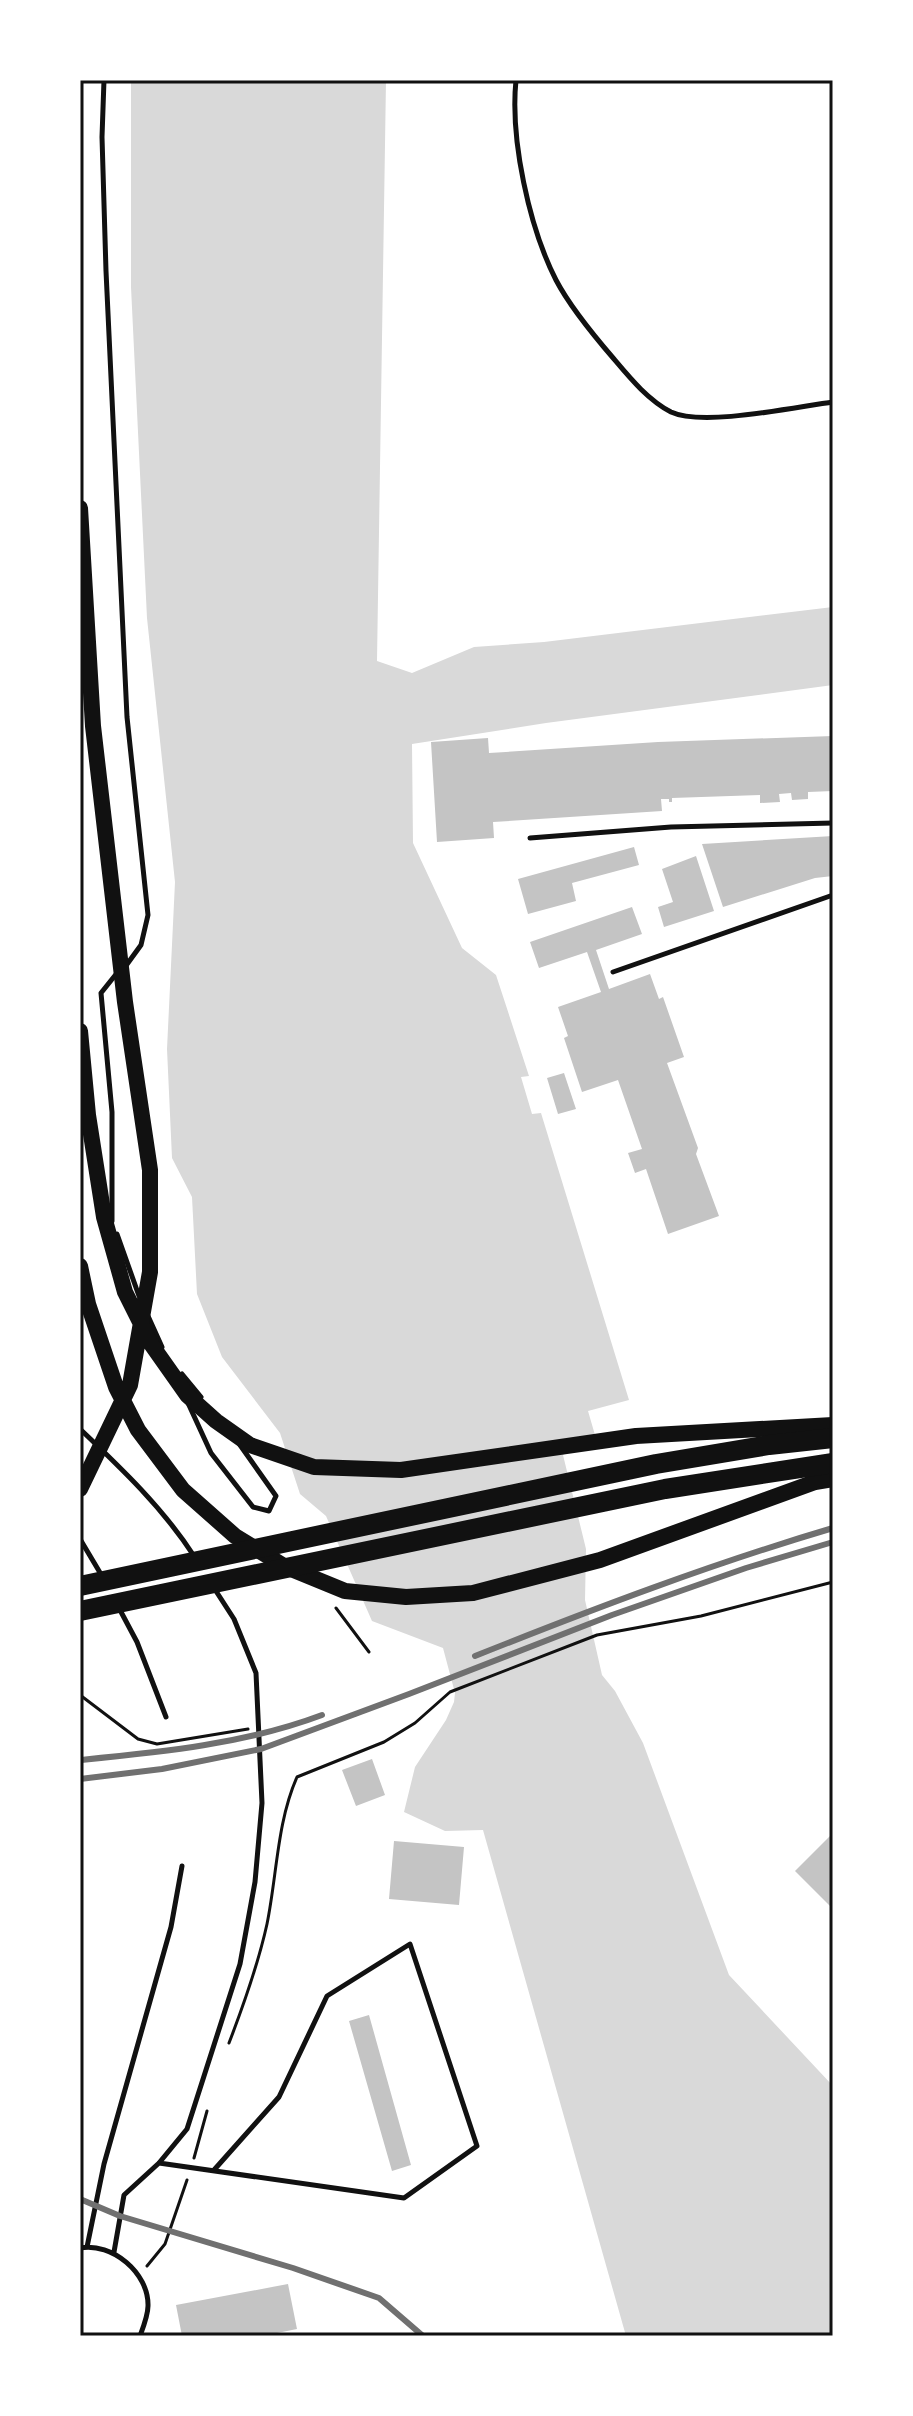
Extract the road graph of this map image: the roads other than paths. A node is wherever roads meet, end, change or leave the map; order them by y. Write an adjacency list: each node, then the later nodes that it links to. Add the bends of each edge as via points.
1 (104, 80): 11 (lane, via 106,271 127,717 148,915 141,945 101,993 112,1112 112,1221)
2 (516, 80): 3 (lane, via 521,166 533,222 557,281 639,388 672,413 709,419)
3 (833, 402)
4 (80, 508): 17 (main road, via 93,726 150,1170 150,1272 130,1385)
5 (833, 823): 6 (lane, via 671,827)
6 (530, 838)
7 (833, 895): 8 (lane)
8 (613, 972)
9 (80, 1031): 12 (main road, via 104,1217 125,1292 151,1344 187,1395 250,1445 314,1467 401,1470 636,1436)
10 (80, 1266): 16 (main road, via 116,1387 138,1430 183,1490 235,1536 284,1566 345,1591 406,1597 473,1593 600,1560)
11 (166, 1355): 11 (lane, via 276,1496 269,1511 253,1507 211,1453)
12 (833, 1425)
13 (80, 1429): 19 (lane, via 129,1475)
14 (833, 1438): 21 (highway, via 656,1464)
15 (833, 1463): 22 (highway, via 650,1492)
16 (833, 1479)
17 (80, 1489)
18 (80, 1539): 23 (lane, via 137,1642)
19 (200, 1566)
20 (209, 1579): 25 (lane, via 234,1619 256,1673 262,1803 240,1964 187,2129)
21 (80, 1586)
22 (80, 1611)
23 (166, 1717)
24 (182, 1866): 27 (lane, via 171,1927 104,2164)
25 (159, 2163): 26 (lane); 29 (lane, via 124,2195)
26 (214, 2170): 26 (lane, via 279,2097 327,1996 410,1944 477,2146 404,2198)
27 (87, 2247): 28 (lane); 29 (lane)
28 (80, 2248)
29 (114, 2252): 30 (lane, via 139,2275 148,2305)
30 (140, 2336)

